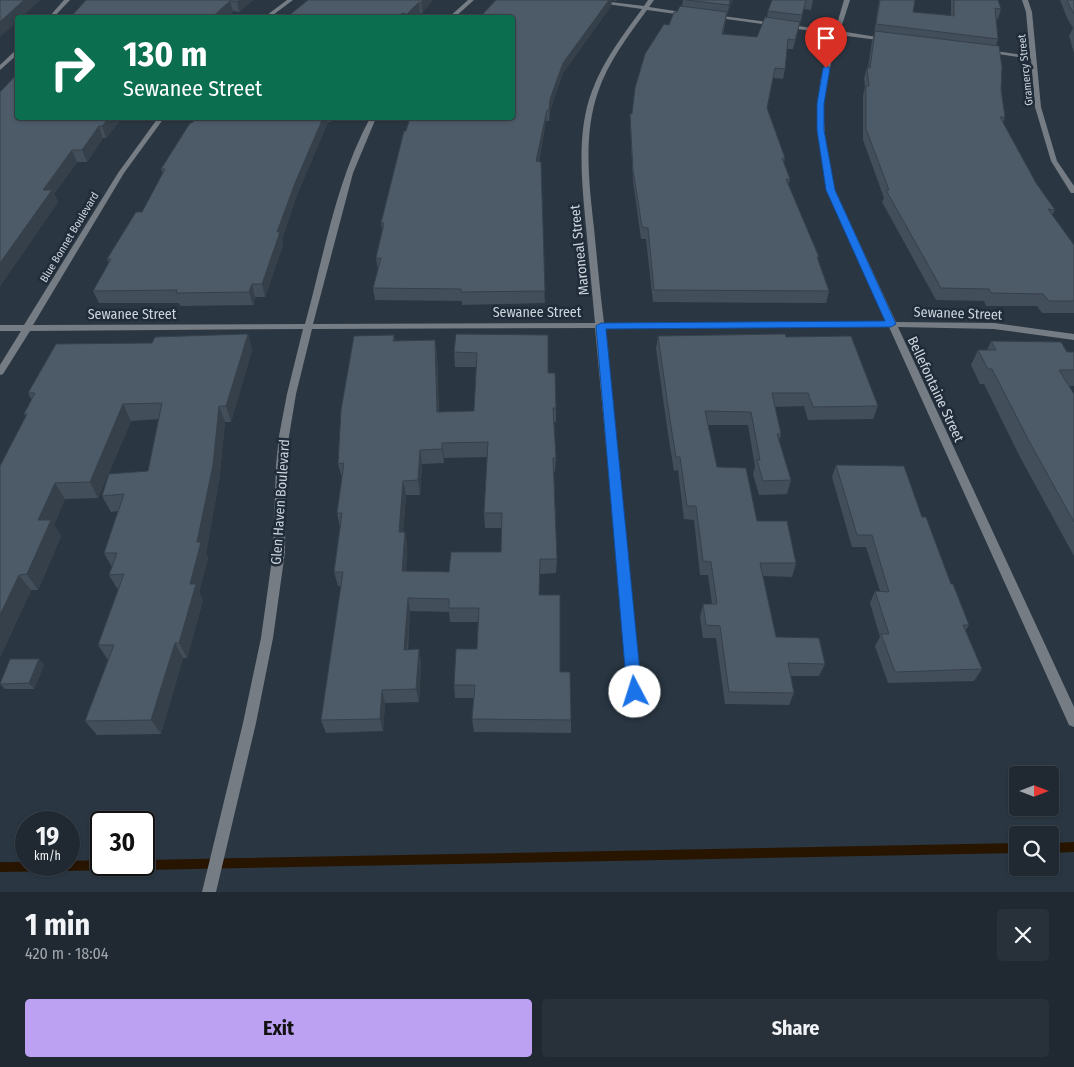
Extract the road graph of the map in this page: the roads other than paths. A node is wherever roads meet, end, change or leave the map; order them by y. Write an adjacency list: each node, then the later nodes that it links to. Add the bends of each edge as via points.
1 (67, 0): 9 (street)
2 (290, 0): 10 (street)
3 (471, 0): 11 (street)
4 (582, 0): 7 (street)
5 (847, 0): 13 (street, Bellefontaine Street)
6 (1025, 0): 17 (street, Gramercy Street)
7 (648, 4): 8 (street); 23 (street, Maroneal Street, via 607,66 592,101 587,124 586,186)
8 (694, 14)
9 (53, 15)
10 (269, 15)
11 (454, 15)
12 (704, 15): 13 (street)
13 (837, 33): 14 (street); 22 (street, Bellefontaine Street, via 826,68 820,104 820,130 830,190)
14 (892, 40)
15 (977, 50): 17 (street)
16 (15, 53): 18 (street)
17 (1034, 58): 21 (street, Gramercy Street, via 1038,107 1054,161)
18 (0, 68)
19 (160, 120): 26 (street, Blue Bonnet Boulevard, via 122,173)
20 (372, 120): 24 (street, Glen Haven Boulevard, via 346,188)
21 (1074, 191)
22 (891, 324): 23 (street, Sewanee Street); 27 (street, Sewanee Street, via 994,326); 30 (street, Bellefontaine Street)
23 (601, 326): 24 (street, Sewanee Street); 29 (street, Maroneal Street)
24 (308, 327): 26 (street, Sewanee Street); 31 (street, Glen Haven Boulevard, via 284,437 279,488 279,550 264,648)
25 (0, 328): 26 (street, Sewanee Street)
26 (26, 328): 28 (street, Blue Bonnet Boulevard)
27 (1074, 337)
28 (0, 372)
29 (635, 692)
30 (1074, 721)
31 (209, 892)

